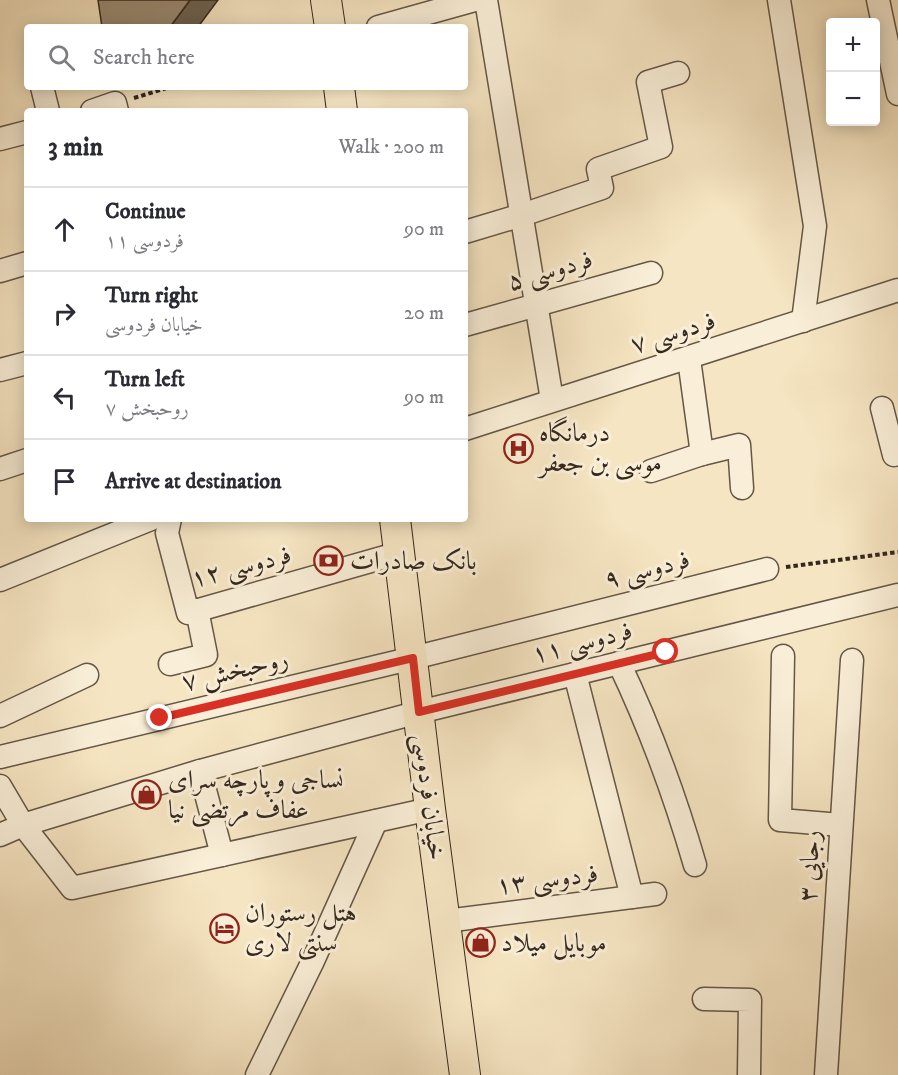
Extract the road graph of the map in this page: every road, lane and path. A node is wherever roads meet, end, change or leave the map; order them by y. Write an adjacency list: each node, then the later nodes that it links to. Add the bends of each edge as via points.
1 (326, 0): 6 (main road)
2 (475, 0): 7 (street)
3 (486, 0): 18 (street)
4 (778, 0): 25 (street, via 815,226)
5 (878, 0): 12 (street)
6 (330, 24)
7 (389, 24)
8 (678, 73): 18 (street, via 648,82 661,147 598,169 602,188)
9 (43, 90): 14 (street)
10 (162, 90): 13 (path)
11 (339, 90): 15 (main road)
12 (898, 94)
13 (116, 107)
14 (47, 108)
15 (342, 108)
16 (24, 133): 17 (street)
17 (0, 139)
18 (522, 215): 19 (street); 24 (street)
19 (468, 231)
20 (24, 264): 21 (street)
21 (0, 271)
22 (651, 273): 24 (street, فردوسی ۵)
23 (898, 290): 25 (street, فردوسی ۷)
24 (536, 304): 26 (street, فردوسی ۵); 30 (street)
25 (803, 321): 27 (street, فردوسی ۷)
26 (468, 324)
27 (688, 359): 30 (street, فردوسی ۷); 33 (street)
28 (24, 364): 29 (street)
29 (0, 370)
30 (552, 400): 32 (street, فردوسی ۷)
31 (882, 408): 34 (street)
32 (468, 428)
33 (702, 454): 37 (street); 38 (street, via 739,446)
34 (896, 454)
35 (24, 461): 36 (street)
36 (0, 469)
37 (651, 471)
38 (742, 488)
39 (144, 522): 45 (street)
40 (169, 522): 47 (street, فردوسی ۱۲, via 167,533 188,613)
41 (395, 522): 43 (main road, خیابان فردوسی)
42 (898, 552): 44 (path)
43 (399, 553): 47 (street, فردوسی ۱۲); 49 (main road, خیابان فردوسی)
44 (767, 569): 49 (street, فردوسی ۹)
45 (0, 580)
46 (898, 595): 51 (street, فردوسی ۱۱)
47 (197, 610): 52 (street, via 206,655)
48 (783, 656): 63 (street, via 780,820)
49 (413, 658): 55 (main road, خیابان فردوسی); 57 (street, روحبخش ۷)
50 (852, 660): 63 (street, رجایی ۳)
51 (619, 663): 53 (street, فردوسی ۱۱); 66 (street, via 642,711)
52 (170, 664)
53 (575, 674): 55 (street, فردوسی ۱۱); 67 (street, فردوسی ۱۳, via 644,896)
54 (87, 675): 56 (street)
55 (419, 712): 58 (street, فردوسی ۱۱); 60 (main road, خیابان فردوسی)
56 (0, 716)
57 (0, 757)
58 (200, 771): 62 (street, فردوسی ۱۱); 65 (street)
59 (0, 786): 62 (street)
60 (429, 809): 61 (street); 67 (main road, خیابان فردوسی)
61 (376, 821): 65 (street); 69 (street)
62 (23, 825): 64 (street, فردوسی ۱۱); 65 (street, via 72,888)
63 (841, 825): 72 (street, رجایی ۳)
64 (0, 835)
65 (222, 855)
66 (694, 865)
67 (446, 921): 70 (main road, خیابان فردوسی)
68 (704, 999): 71 (street, via 750,1000)
69 (257, 1075)
70 (465, 1075)
71 (749, 1075)
72 (826, 1075)

